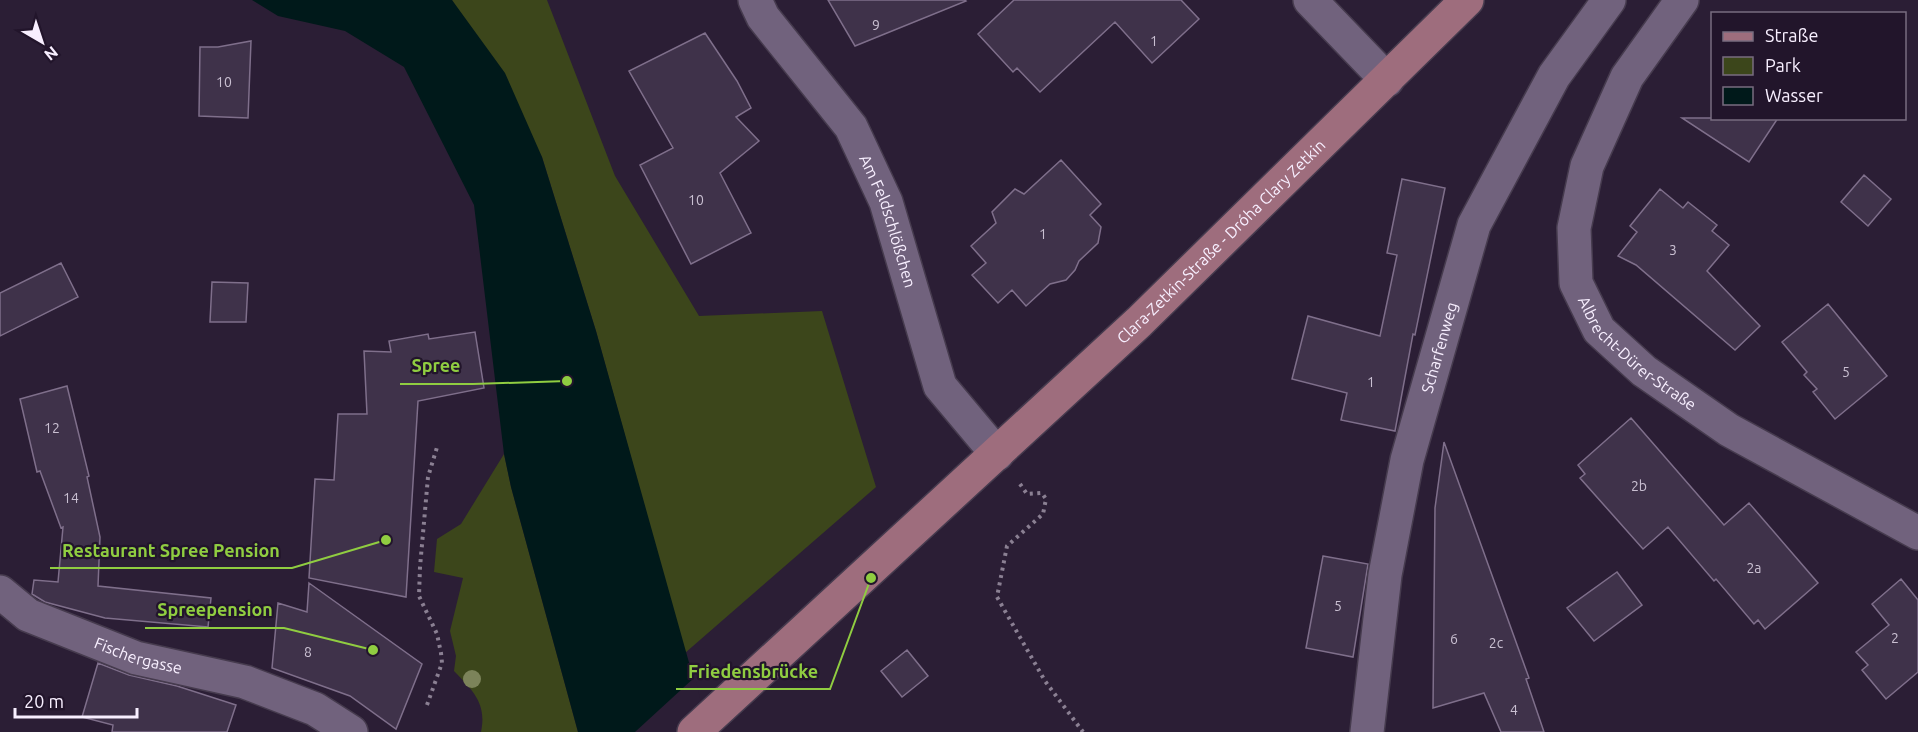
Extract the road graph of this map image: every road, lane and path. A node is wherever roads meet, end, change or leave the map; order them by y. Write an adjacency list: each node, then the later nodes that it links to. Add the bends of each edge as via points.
1 (755, 0): 8 (street, Am Feldschlößchen, via 763,17 851,128 886,202 940,386)
2 (1310, 0): 6 (street)
3 (1467, 0): 6 (main road, Clara-Zetkin-Straße - Dróha Clary Zetkin)
4 (1609, 0): 16 (street, Scharfenweg, via 1554,76 1474,225 1407,460 1385,575)
5 (1682, 0): 10 (street, Albrecht-Dürer-Straße, via 1627,77 1587,166 1574,228 1576,283 1599,330 1644,371 1729,430)
6 (1387, 80): 8 (main road, Clara-Zetkin-Straße - Dróha Clary Zetkin, via 1139,322)
7 (438, 444): 12 (path, via 428,477 419,596 437,633 442,663)
8 (997, 454): 14 (main road, Clara-Zetkin-Straße - Dróha Clary Zetkin)
9 (1036, 494): 15 (path, via 1042,493 1046,499 1043,514 1006,546 997,597 1045,681)
10 (1918, 533)
11 (0, 592): 13 (street, Fischergasse, via 28,615 60,628 136,658 245,682 315,709)
12 (427, 705)
13 (351, 732)
14 (694, 732)
15 (1083, 732)
16 (1367, 732)

